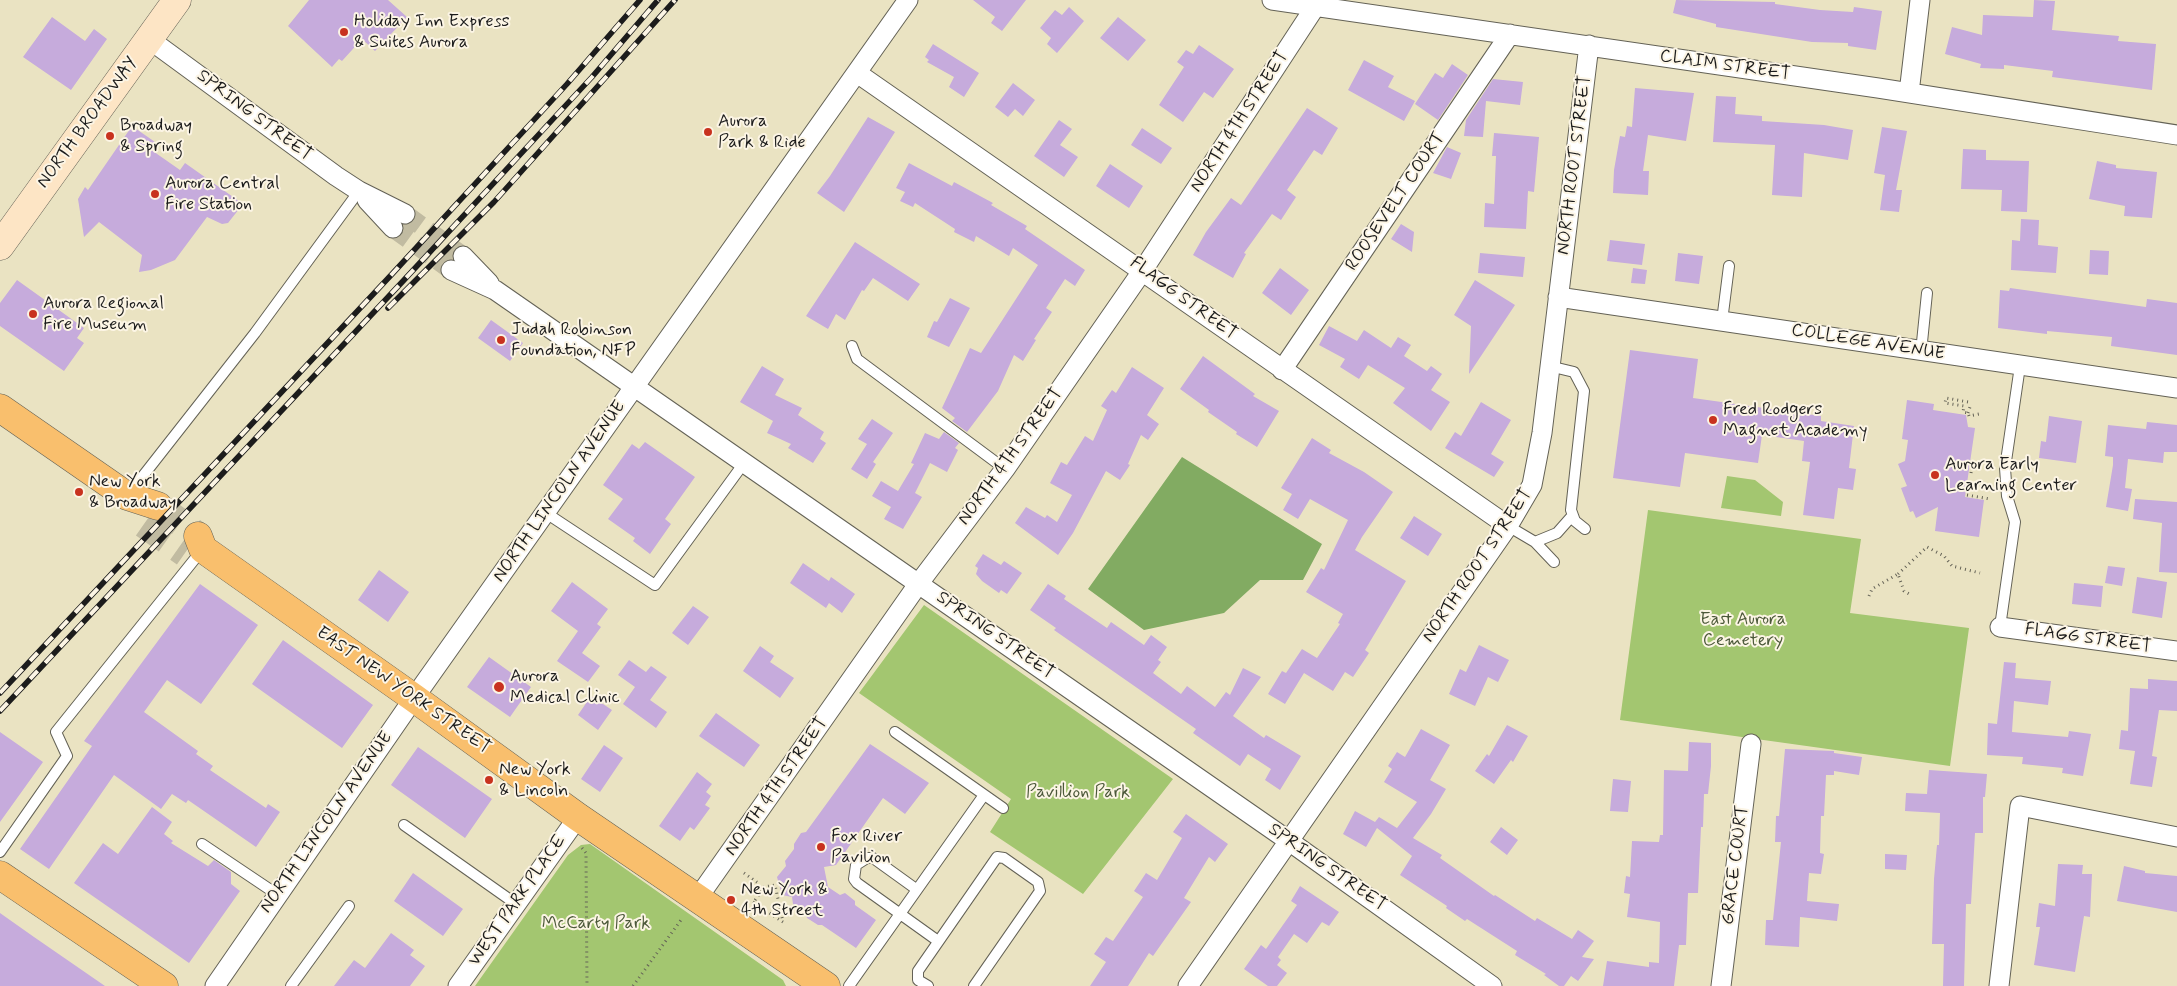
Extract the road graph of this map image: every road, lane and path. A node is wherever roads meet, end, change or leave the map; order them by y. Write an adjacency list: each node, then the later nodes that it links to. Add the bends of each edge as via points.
1 (177, 0): 8 (main road, NORTH BROADWAY)
2 (908, 0): 10 (street, NORTH LINCOLN AVENUE)
3 (1272, 0): 5 (street, CLAIM STREET)
4 (1920, 0): 11 (street)
5 (1315, 8): 6 (street, CLAIM STREET); 18 (street, NORTH 4TH STREET)
6 (1382, 8): 7 (street, CLAIM STREET)
7 (1510, 34): 9 (street, CLAIM STREET); 26 (street, ROOSEVELT COURT)
8 (149, 39): 13 (street, SPRING STREET); 15 (main road, NORTH BROADWAY)
9 (1589, 45): 11 (street, CLAIM STREET); 20 (street, NORTH ROOT STREET)
10 (857, 73): 18 (street, FLAGG STREET); 27 (street, NORTH LINCOLN AVENUE)
11 (1909, 93): 12 (street, CLAIM STREET)
12 (2177, 134)
13 (359, 191): 14 (street, SPRING STREET); 37 (lane, via 255,332)
14 (399, 221)
15 (0, 246)
16 (457, 263): 27 (street, SPRING STREET)
17 (1729, 266): 21 (lane)
18 (1143, 270): 26 (street, FLAGG STREET); 34 (street, NORTH 4TH STREET)
19 (1927, 292): 23 (lane)
20 (1558, 297): 21 (street, COLLEGE AVENUE); 24 (street, NORTH ROOT STREET)
21 (1722, 321): 23 (street, COLLEGE AVENUE)
22 (852, 346): 34 (lane, via 857,359)
23 (1921, 352): 25 (street, COLLEGE AVENUE)
24 (1549, 366): 41 (lane, via 1574,372 1584,391); 42 (street, NORTH ROOT STREET, via 1541,441 1532,485)
25 (2020, 366): 28 (street, COLLEGE AVENUE); 52 (lane, via 2005,468 2007,496 2015,522)
26 (1282, 370): 42 (street, FLAGG STREET)
27 (634, 387): 33 (street, SPRING STREET); 39 (street, NORTH LINCOLN AVENUE)
28 (2177, 388)
29 (0, 408): 37 (main road)
30 (1968, 412): 30 (path, via 1963,412 1964,406 1945,404 1946,398 1970,403); 31 (path, via 1969,416)
31 (1979, 414)
32 (1973, 462): 35 (path)
33 (744, 463): 39 (lane, via 655,585); 49 (street, SPRING STREET)
34 (1005, 469): 49 (street, NORTH 4TH STREET)
35 (1971, 473)
36 (1967, 495): 38 (path)
37 (127, 496): 40 (main road)
38 (1990, 499)
39 (546, 513): 54 (street, NORTH LINCOLN AVENUE)
40 (151, 515)
41 (1572, 516): 43 (lane); 44 (lane, via 1556,532)
42 (1508, 526): 44 (lane); 62 (street, NORTH ROOT STREET)
43 (1585, 529)
44 (1534, 542): 46 (lane)
45 (195, 546): 54 (main road, EAST NEW YORK STREET); 65 (lane, via 56,732 67,756)
46 (1554, 562)
47 (1980, 573): 48 (path, via 1952,566 1944,556 1927,547)
48 (1898, 574): 50 (path, via 1904,591); 51 (path, via 1872,589)
49 (919, 583): 62 (street, SPRING STREET); 75 (street, NORTH 4TH STREET)
50 (1911, 595)
51 (1869, 596)
52 (2000, 627): 53 (street, FLAGG STREET)
53 (2177, 651)
54 (414, 698): 59 (main road, EAST NEW YORK STREET); 70 (street, NORTH LINCOLN AVENUE)
55 (895, 732): 57 (lane)
56 (1751, 744): 90 (street, GRACE COURT)
57 (984, 795): 58 (lane); 69 (lane)
58 (1003, 808)
59 (578, 817): 72 (street, WEST PARK PLACE); 75 (main road, EAST NEW YORK STREET)
60 (404, 826): 72 (lane)
61 (2177, 837): 91 (street, via 2020,806)
62 (1289, 841): 88 (street, NORTH ROOT STREET); 89 (street, SPRING STREET)
63 (202, 844): 70 (lane)
64 (577, 844): 83 (path, via 586,853)
65 (0, 852)
66 (744, 873): 68 (path, via 758,883)
67 (0, 875): 79 (main road)
68 (759, 888): 71 (path, via 760,893); 71 (path, via 775,885 782,922)
69 (916, 889): 76 (lane); 76 (lane, via 873,858 856,865 854,879 857,883)
70 (278, 895): 80 (street, NORTH LINCOLN AVENUE)
71 (754, 902): 74 (path)
72 (516, 904): 82 (street, WEST PARK PLACE)
73 (349, 906): 81 (lane)
74 (750, 907)
75 (689, 909): 78 (main road, EAST NEW YORK STREET); 84 (path)
76 (899, 914): 77 (lane); 85 (lane)
77 (938, 941): 86 (lane, via 918,971 918,980); 87 (lane, via 997,857 1004,858 1038,882 1040,891)
78 (819, 984)
79 (164, 986)
80 (215, 986)
81 (291, 986)
82 (458, 986)
83 (587, 986)
84 (633, 986)
85 (849, 986)
86 (928, 986)
87 (974, 986)
88 (1188, 986)
89 (1492, 986)
90 (1722, 986)
91 (1999, 986)

